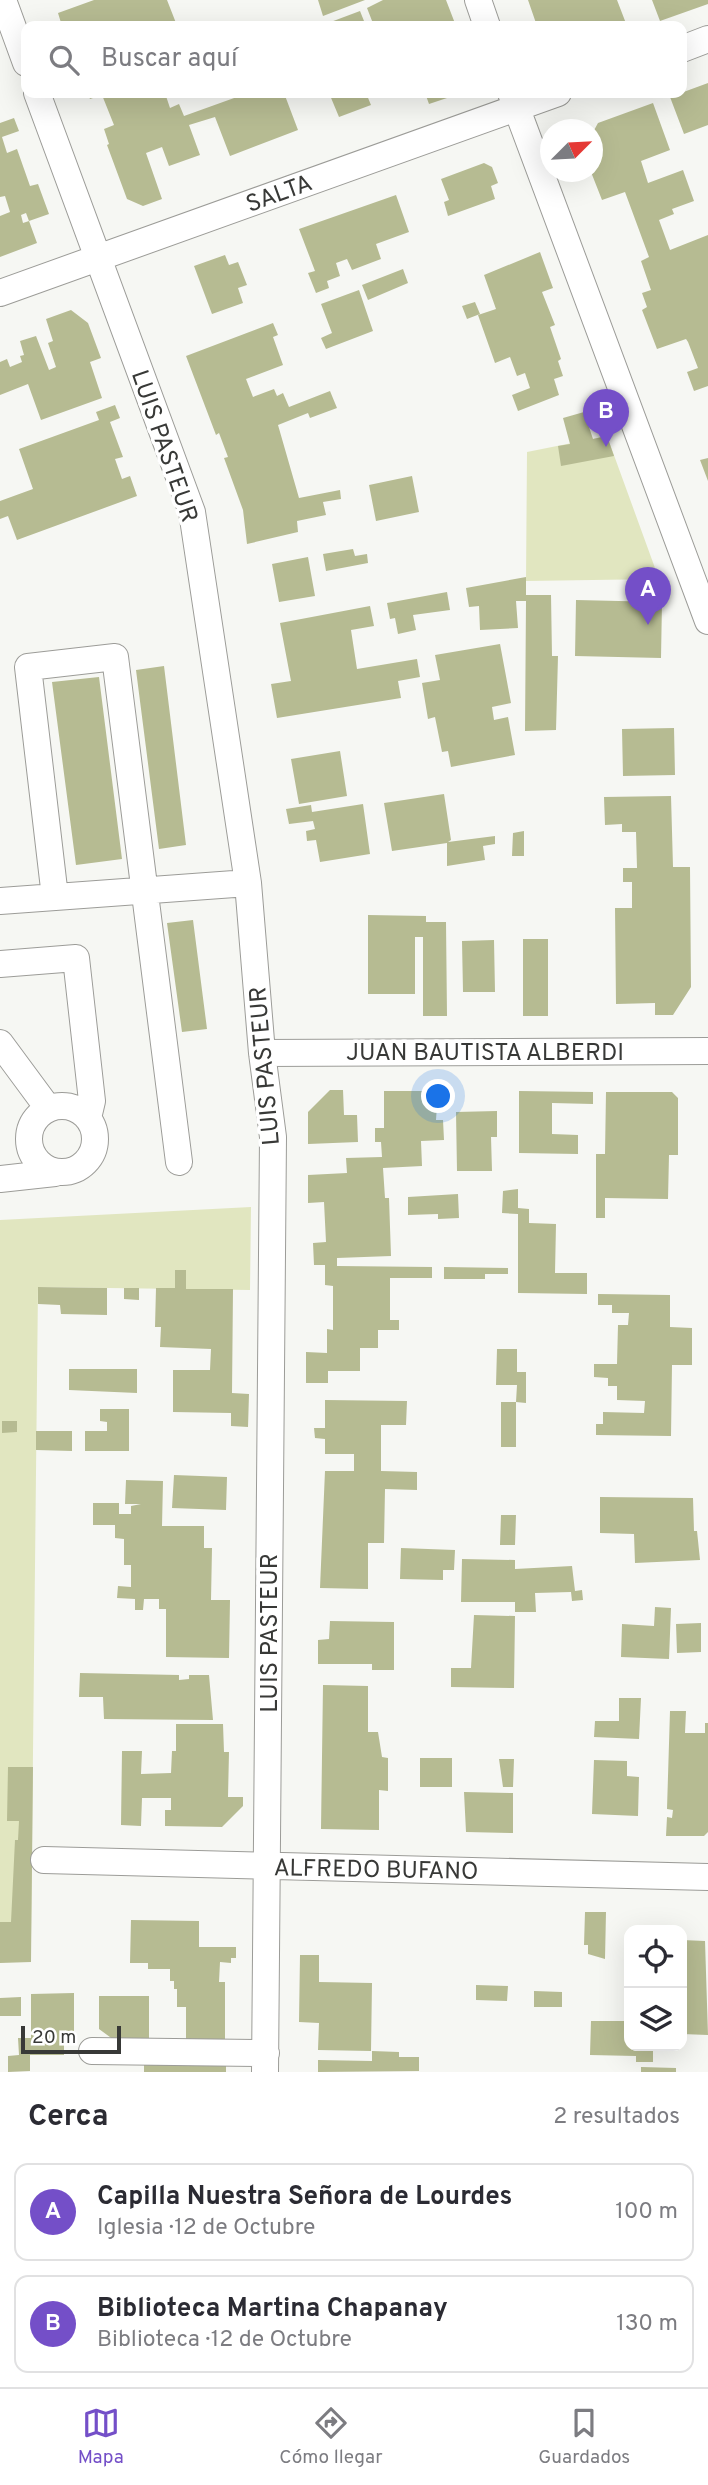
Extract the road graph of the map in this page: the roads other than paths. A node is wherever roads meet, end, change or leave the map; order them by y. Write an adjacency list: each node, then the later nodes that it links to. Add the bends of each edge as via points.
1 (3, 0): 6 (street)
2 (478, 0): 3 (street)
3 (485, 21)
4 (708, 39): 5 (street)
5 (687, 47)
6 (21, 49)
7 (39, 98): 9 (street, LUIS PASTEUR)
8 (514, 100): 9 (street, SALTA); 11 (street)
9 (98, 257): 10 (street, SALTA); 12 (street, LUIS PASTEUR, via 192,512)
10 (0, 293)
11 (708, 619)
12 (248, 883): 13 (street); 19 (street, LUIS PASTEUR)
13 (144, 890): 14 (street); 14 (street, via 115,657 28,667); 22 (street)
14 (55, 897): 15 (street)
15 (0, 901)
16 (0, 964): 21 (street, via 76,958 92,1101)
17 (0, 1043): 20 (street)
18 (708, 1051): 19 (street, JUAN BAUTISTA ALBERDI)
19 (262, 1053): 26 (street, LUIS PASTEUR, via 273,1138)
20 (48, 1108): 21 (street, via 69,1106); 23 (street, via 32,1125 29,1140 41,1166)
21 (88, 1118): 23 (street, via 96,1139 93,1153 77,1169)
22 (179, 1162)
23 (55, 1173): 24 (street)
24 (0, 1179)
25 (44, 1860): 26 (street, ALFREDO BUFANO)
26 (267, 1866): 27 (street, ALFREDO BUFANO); 29 (street, LUIS PASTEUR)
27 (708, 1877)
28 (92, 2051): 29 (street)
29 (266, 2063)

